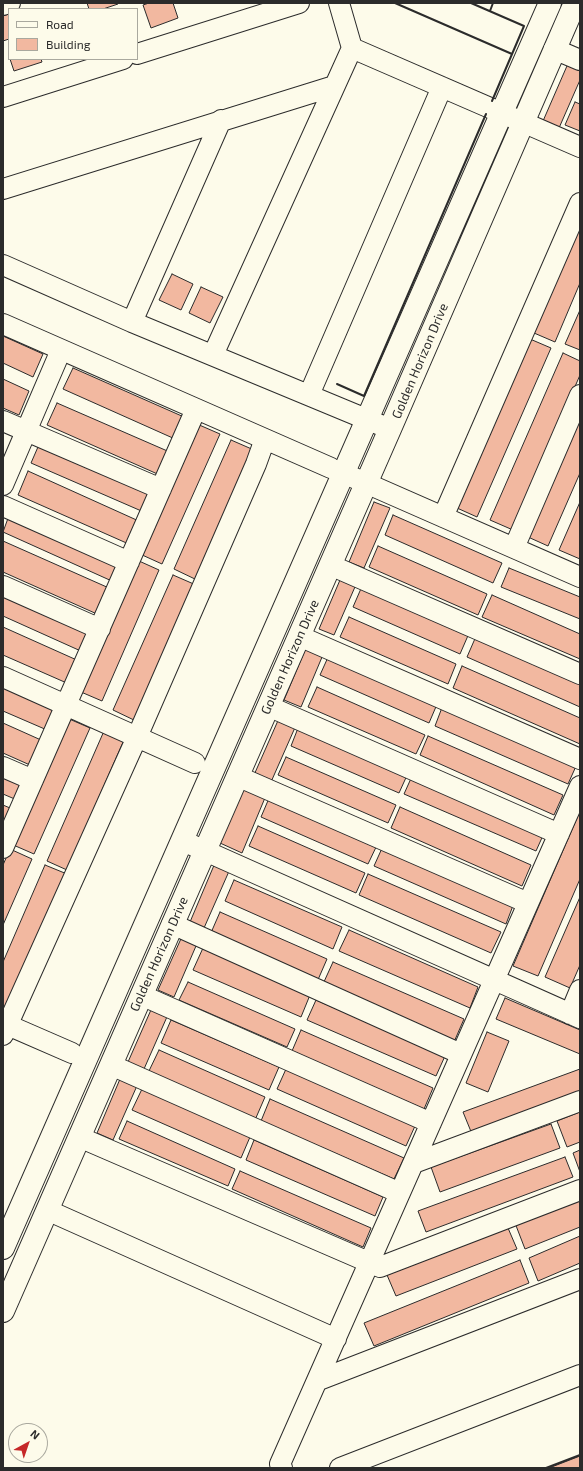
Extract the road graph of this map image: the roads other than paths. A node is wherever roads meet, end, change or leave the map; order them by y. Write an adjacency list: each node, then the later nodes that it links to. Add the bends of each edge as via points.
1 (10, 3): 6 (street)
2 (299, 3): 9 (street)
3 (339, 3): 7 (street)
4 (550, 3): 15 (street, Golden Horizon Drive)
5 (575, 3): 8 (street, Golden Horizon Drive)
6 (3, 5)
7 (352, 48): 12 (street); 13 (street)
8 (554, 49): 11 (street); 17 (street, Golden Horizon Drive)
9 (138, 54)
10 (119, 60): 14 (street)
11 (580, 60)
12 (334, 86): 16 (street); 25 (street)
13 (442, 87): 15 (street); 26 (street)
14 (3, 97)
15 (501, 113): 17 (street); 29 (street, Golden Horizon Drive)
16 (221, 120): 19 (street); 22 (street)
17 (522, 122): 18 (street); 31 (street, Golden Horizon Drive)
18 (580, 148)
19 (3, 189)
20 (580, 204): 39 (street)
21 (3, 266): 22 (street)
22 (132, 322): 25 (street)
23 (3, 324): 24 (street)
24 (61, 350): 28 (street); 32 (street)
25 (213, 355): 26 (street)
26 (309, 395): 29 (street)
27 (580, 395): 40 (street)
28 (196, 409): 33 (street); 37 (street)
29 (367, 419): 31 (street); 34 (street, Golden Horizon Drive)
30 (3, 421): 32 (street)
31 (390, 429): 35 (street, Golden Horizon Drive)
32 (26, 431): 36 (street); 37 (street)
33 (265, 439): 34 (street); 51 (street)
34 (337, 470): 35 (street); 59 (street, Golden Horizon Drive)
35 (366, 483): 39 (street); 42 (street, Golden Horizon Drive)
36 (3, 485)
37 (161, 489): 41 (street)
38 (3, 506): 41 (street)
39 (443, 517): 40 (street)
40 (514, 548): 43 (street)
41 (129, 562): 45 (street)
42 (330, 565): 46 (street, Golden Horizon Drive); 47 (street)
43 (580, 577)
44 (3, 586): 45 (street)
45 (100, 629): 49 (street)
46 (299, 636): 50 (street, Golden Horizon Drive); 52 (street)
47 (580, 674)
48 (3, 677): 49 (street)
49 (67, 706): 51 (street); 56 (street)
50 (268, 706): 55 (street, Golden Horizon Drive); 58 (street)
51 (137, 737): 53 (street); 68 (street)
52 (580, 759)
53 (195, 763)
54 (3, 766): 56 (street)
55 (237, 776): 61 (street, Golden Horizon Drive); 62 (street)
56 (33, 780): 60 (street)
57 (580, 786): 58 (street)
58 (559, 834): 62 (street)
59 (183, 841): 61 (street); 79 (street, Golden Horizon Drive)
60 (3, 848)
61 (204, 850): 63 (street, Golden Horizon Drive); 64 (street)
62 (528, 903): 64 (street)
63 (172, 924): 66 (street, Golden Horizon Drive); 70 (street)
64 (495, 980): 67 (street); 70 (street)
65 (580, 990): 67 (street)
66 (141, 995): 71 (street, Golden Horizon Drive); 73 (street)
67 (575, 1016)
68 (4, 1028): 69 (street)
69 (72, 1053)
70 (461, 1054): 73 (street)
71 (111, 1065): 74 (street, Golden Horizon Drive); 77 (street)
72 (580, 1101): 75 (street)
73 (431, 1123): 75 (street)
74 (79, 1137): 78 (street, Golden Horizon Drive); 80 (street)
75 (414, 1162): 77 (street)
76 (580, 1190): 80 (street, via 380,1267)
77 (400, 1193): 80 (street)
78 (47, 1210): 82 (street, Golden Horizon Drive); 83 (street)
79 (3, 1248)
80 (369, 1262): 83 (street)
81 (580, 1279): 85 (street)
82 (3, 1311)
83 (336, 1339): 85 (street)
84 (580, 1375): 87 (street)
85 (319, 1380): 86 (street, via 280,1464)
86 (282, 1468)
87 (340, 1468)

